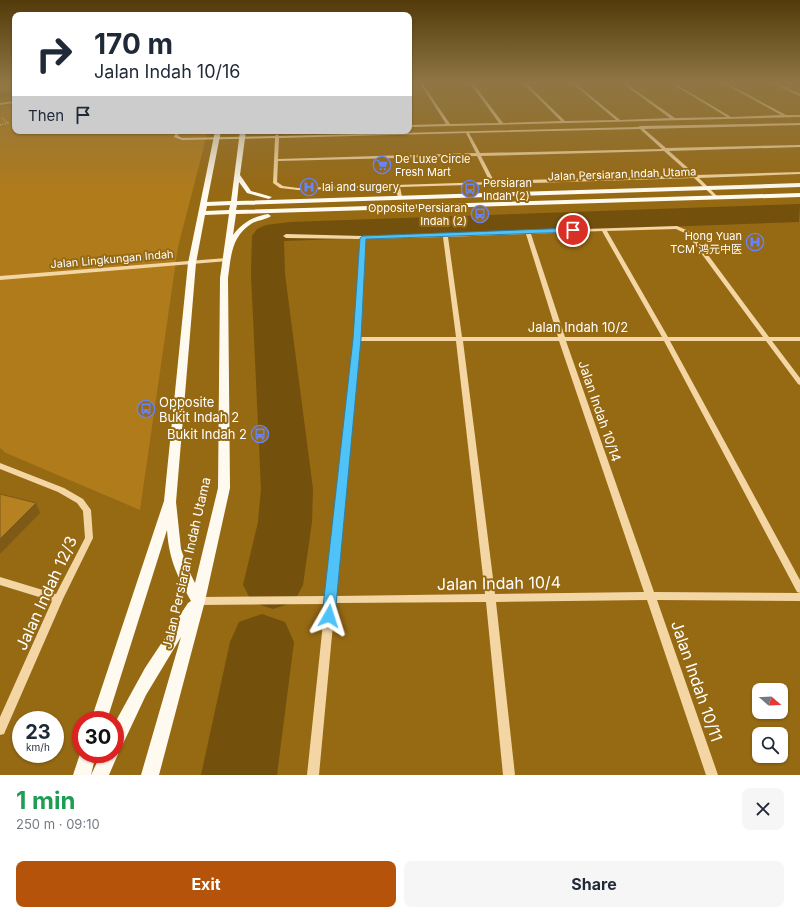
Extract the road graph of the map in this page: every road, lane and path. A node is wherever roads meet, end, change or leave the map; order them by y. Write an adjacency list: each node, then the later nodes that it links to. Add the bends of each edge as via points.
1 (445, 119): 10 (street)
2 (498, 119): 8 (street)
3 (561, 119): 7 (street)
4 (698, 119): 5 (street)
5 (675, 120): 6 (street)
6 (620, 121): 7 (street)
7 (564, 122): 8 (street)
8 (502, 124): 10 (street)
9 (800, 124): 12 (street)
10 (449, 125): 11 (street)
11 (412, 126)
12 (640, 127): 13 (street); 21 (street)
13 (467, 132): 14 (street); 22 (street)
14 (412, 133)
15 (177, 134): 16 (street, via 178,139)
16 (218, 134): 17 (street); 36 (main road)
17 (242, 134): 19 (street); 25 (main road)
18 (372, 134): 19 (street)
19 (277, 136): 23 (street)
20 (800, 146): 21 (street)
21 (665, 150): 22 (street); 26 (street)
22 (478, 154): 23 (street); 27 (street)
23 (276, 160): 29 (street, via 276,183 282,187)
24 (800, 173): 26 (street)
25 (237, 174): 34 (main road, via 249,192 255,195); 35 (main road)
26 (696, 176): 27 (street); 30 (street)
27 (493, 183): 29 (street)
28 (800, 185): 30 (main road, Jalan Persiaran Indah Utama)
29 (397, 186): 32 (street)
30 (706, 187): 32 (main road, Jalan Persiaran Indah Utama); 33 (street)
31 (800, 195): 33 (main road, Jalan Persiaran Indah Utama)
32 (400, 197): 34 (main road, Jalan Persiaran Indah Utama)
33 (715, 197): 37 (main road, Jalan Persiaran Indah Utama)
34 (305, 200): 35 (main road, Jalan Persiaran Indah Utama)
35 (233, 203): 36 (main road, Jalan Persiaran Indah Utama); 38 (main road)
36 (204, 204): 39 (main road)
37 (310, 210): 38 (main road, Jalan Persiaran Indah Utama); 45 (main road, via 256,218 242,227)
38 (232, 212): 39 (main road, Jalan Persiaran Indah Utama); 45 (main road, Jalan Persiaran Indah Utama)
39 (202, 213): 46 (main road)
40 (603, 229): 41 (street); 48 (street, via 668,226 689,233); 52 (street)
41 (528, 232): 42 (street); 51 (street, Jalan Indah 10/14)
42 (445, 235): 44 (street); 50 (street)
43 (286, 236): 44 (street)
44 (363, 238): 49 (street)
45 (226, 255): 46 (street, Jalan Lingkungan Indah); 63 (main road, Jalan Persiaran Indah Utama, via 224,488)
46 (192, 263): 47 (street, Jalan Lingkungan Indah); 56 (main road)
47 (0, 278)
48 (767, 338): 52 (street, Jalan Indah 10/2); 53 (street, Jalan Indah 10/2); 54 (street)
49 (357, 339): 50 (street, Jalan Indah 10/2); 64 (street)
50 (460, 339): 51 (street, Jalan Indah 10/2); 61 (street)
51 (562, 339): 52 (street, Jalan Indah 10/2); 59 (street, Jalan Indah 10/14)
52 (666, 339): 58 (street)
53 (800, 339)
54 (800, 383)
55 (0, 466): 62 (street, Jalan Indah 12/3, via 61,490 80,501 87,510 90,538)
56 (170, 501): 63 (main road, via 175,549 181,569); 65 (main road)
57 (0, 581): 62 (street)
58 (800, 590)
59 (652, 596): 60 (street, Jalan Indah 10/4); 61 (street, Jalan Indah 10/4); 75 (street, Jalan Indah 10/11)
60 (800, 597)
61 (492, 598): 64 (street, Jalan Indah 10/4); 74 (street)
62 (58, 599): 67 (street, Jalan Indah 12/3)
63 (198, 601): 64 (street, Jalan Indah 10/4); 66 (main road, via 165,649); 72 (main road, Jalan Persiaran Indah Utama)
64 (331, 601): 73 (street)
65 (103, 711)
66 (124, 721)
67 (0, 730)
68 (85, 763): 70 (main road)
69 (106, 763): 71 (main road)
70 (82, 775)
71 (100, 775)
72 (150, 775)
73 (313, 775)
74 (509, 775)
75 (712, 775)

